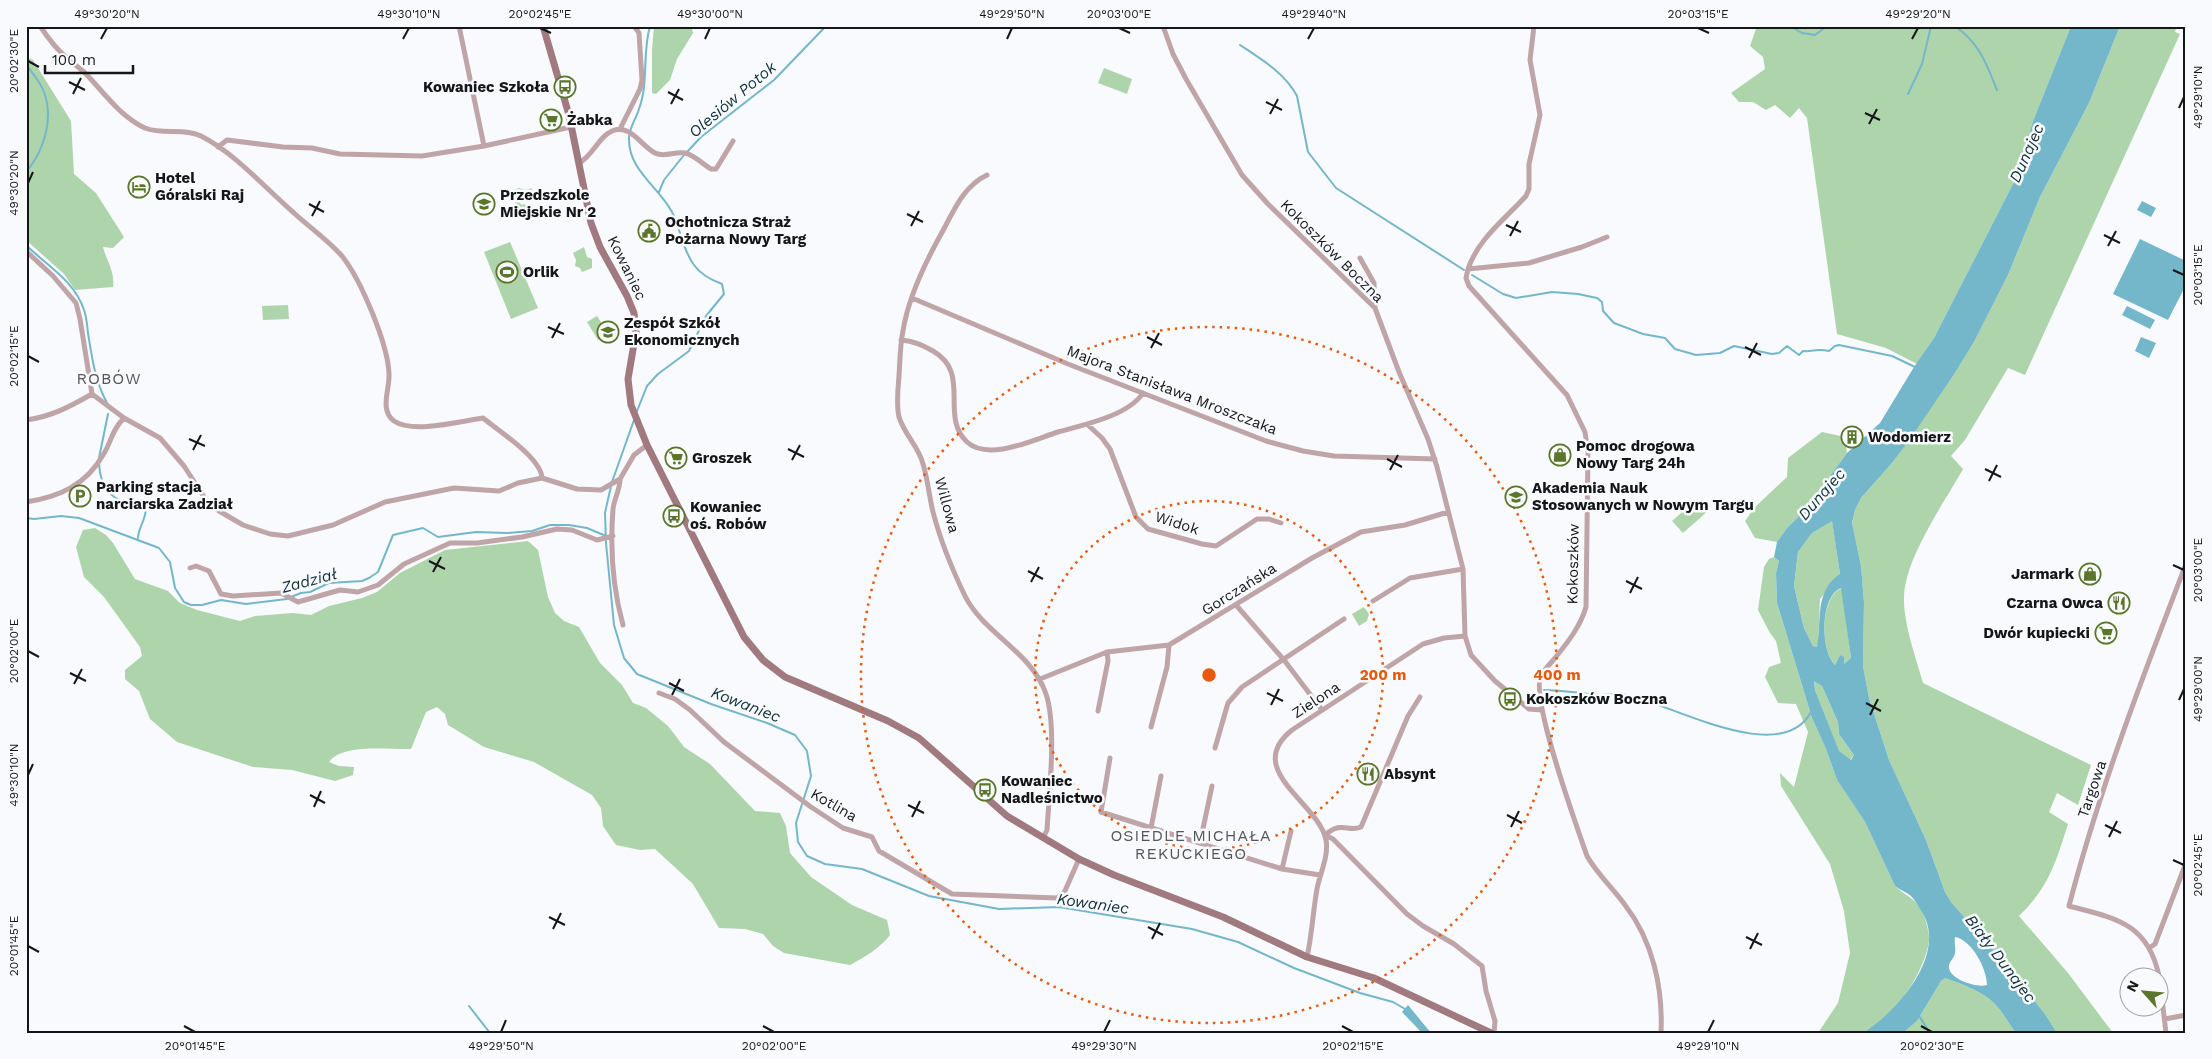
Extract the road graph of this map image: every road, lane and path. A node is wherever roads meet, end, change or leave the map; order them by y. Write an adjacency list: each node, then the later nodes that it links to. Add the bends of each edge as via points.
1 (40, 26): 11 (street, via 67,58 126,115 146,128 199,135)
2 (459, 26): 10 (street)
3 (543, 26): 7 (street, Kowaniec)
4 (634, 26): 8 (street, via 639,33 642,80)
5 (1163, 26): 19 (street, Kokoszków Boczna, via 1186,79 1242,175)
6 (1534, 26): 17 (street, via 1530,60 1540,115 1529,164 1529,189 1480,244)
7 (571, 127): 10 (street); 12 (street, Kowaniec)
8 (622, 130): 9 (street, via 656,154 686,153 711,169 716,168); 12 (street, via 612,131)
9 (733, 141)
10 (484, 146): 11 (street, via 422,156 345,154 226,140)
11 (218, 147): 28 (street, via 342,256 365,297 382,338 390,375 387,411 394,421 427,427 483,418 534,462 542,472)
12 (579, 163): 26 (street, Kowaniec, via 597,238 634,313 636,332 628,379 631,405)
13 (987, 175): 18 (street, Willowa, via 971,185 960,200)
14 (1607, 237): 17 (street, via 1582,248 1529,263)
15 (26, 251): 22 (street, via 54,276 76,303)
16 (1360, 258): 19 (street, via 1374,283)
17 (1468, 269): 49 (street, Kokoszków, via 1466,278 1469,286 1567,394 1587,441 1586,607 1581,624 1541,676 1538,684)
18 (912, 298): 20 (street, Willowa); 21 (street, Majora Stanisława Mroszczaka)
19 (1375, 308): 27 (street, Kokoszków Boczna)
20 (902, 340): 25 (street, via 918,343 949,364 958,426 974,446 986,450 1033,443); 45 (street, Willowa, via 899,418 923,461 933,511 966,598 976,613 1027,662)
21 (1142, 393): 25 (street, via 1132,405); 27 (street, Majora Stanisława Mroszczaka, via 1246,434 1303,452)
22 (92, 394): 23 (street); 24 (street, via 66,409)
23 (124, 418): 28 (street, via 160,438 184,466 208,503 243,525 270,534 288,536 310,532 385,502 442,490 499,491); 30 (street, via 111,435 96,466 76,485 49,499)
24 (26, 420)
25 (1088, 424): 32 (street, Widok, via 1110,450 1136,517 1148,529 1216,546 1257,519)
26 (647, 445): 29 (street, via 634,455); 59 (street, Kowaniec, via 739,628 762,660 792,681 888,721 919,738 996,806)
27 (1435, 459): 31 (street, Kokoszków Boczna)
28 (542, 478): 29 (street, via 577,489 596,491)
29 (618, 481): 33 (street, via 613,508)
30 (26, 502)
31 (1448, 512): 36 (street, Kokoszków Boczna); 38 (street, Gorczańska, via 1405,525 1361,532)
32 (1281, 523)
33 (613, 536): 35 (street, via 597,540 572,530 557,529 522,537 450,543 404,564 378,585 358,592 340,590 303,602 276,593 221,594 209,571); 40 (street, via 616,601)
34 (2186, 564): 65 (street, Targowa, via 2099,807 2069,906 2121,921)
35 (190, 568)
36 (1463, 569): 37 (street, via 1410,578); 41 (street, Kokoszków Boczna)
37 (1373, 601)
38 (1236, 605): 42 (street, Gorczańska); 44 (street)
39 (1344, 619): 44 (street)
40 (623, 625)
41 (1465, 636): 48 (street, Zielona, via 1423,644); 49 (street, Kokoszków Boczna, via 1471,655 1483,670 1529,709)
42 (1169, 645): 43 (street, Gorczańska); 51 (street, via 1168,667)
43 (1107, 652): 45 (street, Gorczańska); 50 (street)
44 (1284, 660): 48 (street); 52 (street, via 1234,694)
45 (1040, 679): 59 (street, Willowa, via 1051,720 1047,830)
46 (659, 693): 61 (street, Kotlina, via 690,710 724,742 811,807 843,828 872,837 879,850 952,894 1057,898 1064,893)
47 (1420, 697): 58 (street, via 1408,716 1361,827 1333,828)
48 (1322, 710): 58 (street, Zielona, via 1288,734 1276,758 1284,782)
49 (1542, 710): 72 (street, Kokoszków, via 1587,856 1632,914 1646,942 1660,990)
50 (1098, 711)
51 (1151, 727)
52 (1215, 748)
53 (1110, 758): 56 (street, via 1101,812)
54 (1161, 776): 56 (street)
55 (1212, 786): 60 (street)
56 (1151, 828): 60 (street)
57 (1290, 831): 63 (street)
58 (1324, 835): 64 (street, via 1326,854); 71 (street, Zielona, via 1333,839 1407,914 1482,966 1495,1021)
59 (1043, 838): 61 (street, Kowaniec)
60 (1200, 843): 63 (street)
61 (1079, 859): 66 (street, Kowaniec, via 1222,917)
62 (2186, 864): 65 (street, via 2155,944)
63 (1282, 869): 64 (street)
64 (1320, 875): 66 (street)
65 (2149, 948): 67 (street, Targowa)
66 (1307, 957): 71 (street, Kowaniec, via 1374,978)
67 (2155, 966)
68 (2186, 1015): 70 (street)
69 (2164, 1016): 70 (street)
70 (2165, 1020): 73 (street)
71 (1492, 1033)
72 (1661, 1033)
73 (2166, 1033)

